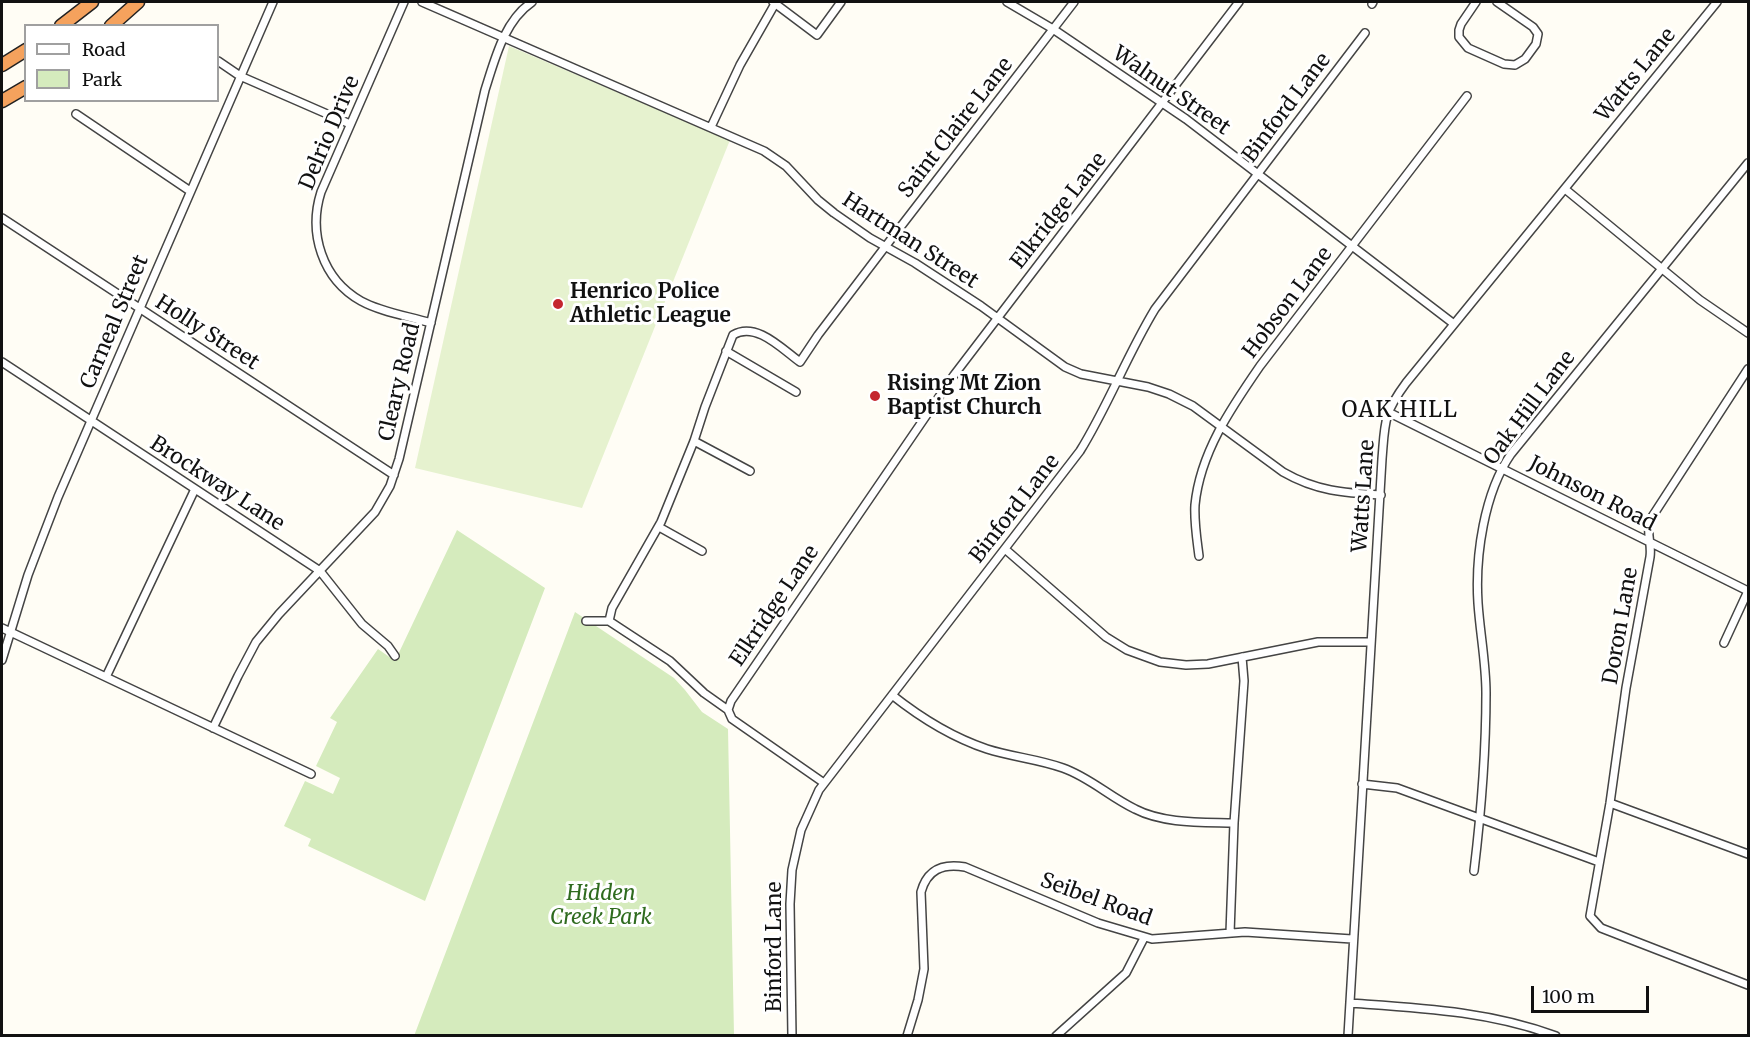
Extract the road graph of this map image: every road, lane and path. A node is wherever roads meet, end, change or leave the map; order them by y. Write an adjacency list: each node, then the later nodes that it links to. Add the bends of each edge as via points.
1 (92, 2): 15 (highway)
2 (138, 2): 16 (highway)
3 (273, 2): 23 (street, Carneal Street)
4 (404, 2): 29 (street, Delrio Drive)
5 (422, 2): 19 (street, Hartman Street)
6 (532, 2): 19 (street, Cleary Road, via 520,10)
7 (775, 2): 8 (street, via 817,35); 30 (street)
8 (841, 2)
9 (1007, 2): 17 (street, Walnut Street)
10 (1074, 2): 17 (street, Saint Claire Lane)
11 (1239, 2): 27 (street, Elkridge Lane)
12 (1476, 2): 13 (street, via 1461,24 1462,42 1504,64 1515,65 1525,59 1538,34)
13 (1497, 2)
14 (1717, 2): 33 (street, Watts Lane)
15 (64, 24)
16 (113, 24)
17 (1053, 29): 27 (street, Walnut Street); 37 (street, Saint Claire Lane)
18 (1365, 33): 32 (street, Binford Lane)
19 (504, 38): 30 (street, Hartman Street); 41 (street, Cleary Road, via 485,90)
20 (24, 51): 22 (highway)
21 (219, 62): 23 (street)
22 (2, 65)
23 (240, 76): 29 (street); 34 (street, Carneal Street)
24 (24, 88): 26 (highway)
25 (1467, 96): 36 (street, Hobson Lane)
26 (2, 101)
27 (1162, 103): 32 (street, Walnut Street); 40 (street, Elkridge Lane)
28 (76, 114): 34 (street)
29 (350, 124): 41 (street, Delrio Drive, via 318,203 316,228 321,254 333,276 353,296)
30 (711, 127): 37 (street, Hartman Street, via 778,159 818,200)
31 (1749, 163): 38 (street, Oak Hill Lane)
32 (1257, 174): 36 (street, Walnut Street); 47 (street, Binford Lane, via 1155,309)
33 (1565, 189): 38 (street); 42 (street, Watts Lane)
34 (190, 191): 39 (street, Carneal Street)
35 (2, 218): 39 (street, Holly Street)
36 (1352, 246): 42 (street, Walnut Street); 51 (street, Hobson Lane, via 1260,366)
37 (885, 247): 40 (street, Hartman Street); 44 (street, Saint Claire Lane, via 800,362 760,334 749,331 733,335)
38 (1662, 269): 43 (street); 53 (street, Oak Hill Lane)
39 (139, 308): 50 (street, Carneal Street); 55 (street, Holly Street)
40 (998, 318): 47 (street, Hartman Street, via 1065,367); 76 (street, Elkridge Lane, via 934,403)
41 (431, 323): 55 (street, Cleary Road)
42 (1454, 324): 49 (street, Watts Lane)
43 (1749, 333)
44 (726, 351): 48 (street); 52 (street)
45 (2, 362): 50 (street, Brockway Lane)
46 (1749, 369): 59 (street, Doron Lane, via 1650,520)
47 (1116, 381): 51 (street, Hartman Street, via 1169,394); 60 (street, Binford Lane, via 1080,451)
48 (796, 392)
49 (1388, 412): 53 (street, Johnson Road); 57 (street, Watts Lane)
50 (91, 420): 56 (street, Brockway Lane); 68 (street, Carneal Street, via 39,543)
51 (1222, 427): 57 (street, Hartman Street, via 1297,480 1324,490); 62 (street, Hobson Lane, via 1198,485 1195,517)
52 (694, 441): 54 (street); 58 (street)
53 (1501, 468): 59 (street, Johnson Road); 82 (street, Oak Hill Lane, via 1489,502 1478,559 1486,690)
54 (750, 471)
55 (394, 475): 63 (street, Cleary Road, via 375,512)
56 (195, 489): 63 (street, Brockway Lane); 74 (street)
57 (1381, 495): 69 (street, Watts Lane)
58 (659, 527): 61 (street); 66 (street, via 612,608)
59 (1649, 541): 64 (street, Johnson Road); 81 (street, Doron Lane, via 1650,557)
60 (1005, 549): 72 (street, via 1094,627 1127,650 1148,659 1186,665); 75 (street, Binford Lane)
61 (702, 551)
62 (1199, 556)
63 (320, 571): 71 (street, Brockway Lane, via 362,624); 77 (street, Cleary Road, via 256,642)
64 (1748, 591): 70 (street)
65 (586, 621): 66 (street)
66 (609, 621): 76 (street, via 670,661)
67 (2, 628): 68 (street)
68 (10, 632): 73 (street, Carneal Street); 74 (street)
69 (1371, 642): 72 (street, via 1318,642); 80 (street, Watts Lane)
70 (1724, 643)
71 (395, 656)
72 (1242, 657): 83 (street, via 1244,681)
73 (2, 660)
74 (106, 677): 77 (street)
75 (892, 695): 79 (street, Binford Lane); 83 (street, via 963,741 1066,769 1142,813 1165,819)
76 (728, 710): 79 (street, via 732,719 747,731)
77 (213, 728): 78 (street)
78 (310, 774)
79 (824, 783): 92 (street, Binford Lane, via 801,830 792,870)
80 (1362, 784): 82 (street, via 1397,788); 89 (street, Watts Lane)
81 (1610, 803): 84 (street); 85 (street, Doron Lane)
82 (1479, 817): 85 (street); 86 (street, Oak Hill Lane)
83 (1234, 823): 87 (street)
84 (1749, 854)
85 (1599, 862): 90 (street, Doron Lane, via 1590,916 1601,928)
86 (1474, 871)
87 (1230, 933): 88 (street, Seibel Road); 89 (street, Seibel Road)
88 (1144, 938): 93 (street, Seibel Road, via 964,867 939,867 927,878 921,892 924,969); 94 (street, via 1126,973)
89 (1352, 939): 91 (street, Watts Lane)
90 (1749, 985)
91 (1350, 1003): 95 (street, Watts Lane); 96 (street, via 1465,1013)
92 (792, 1035)
93 (907, 1035)
94 (1056, 1035)
95 (1348, 1035)
96 (1554, 1035)

